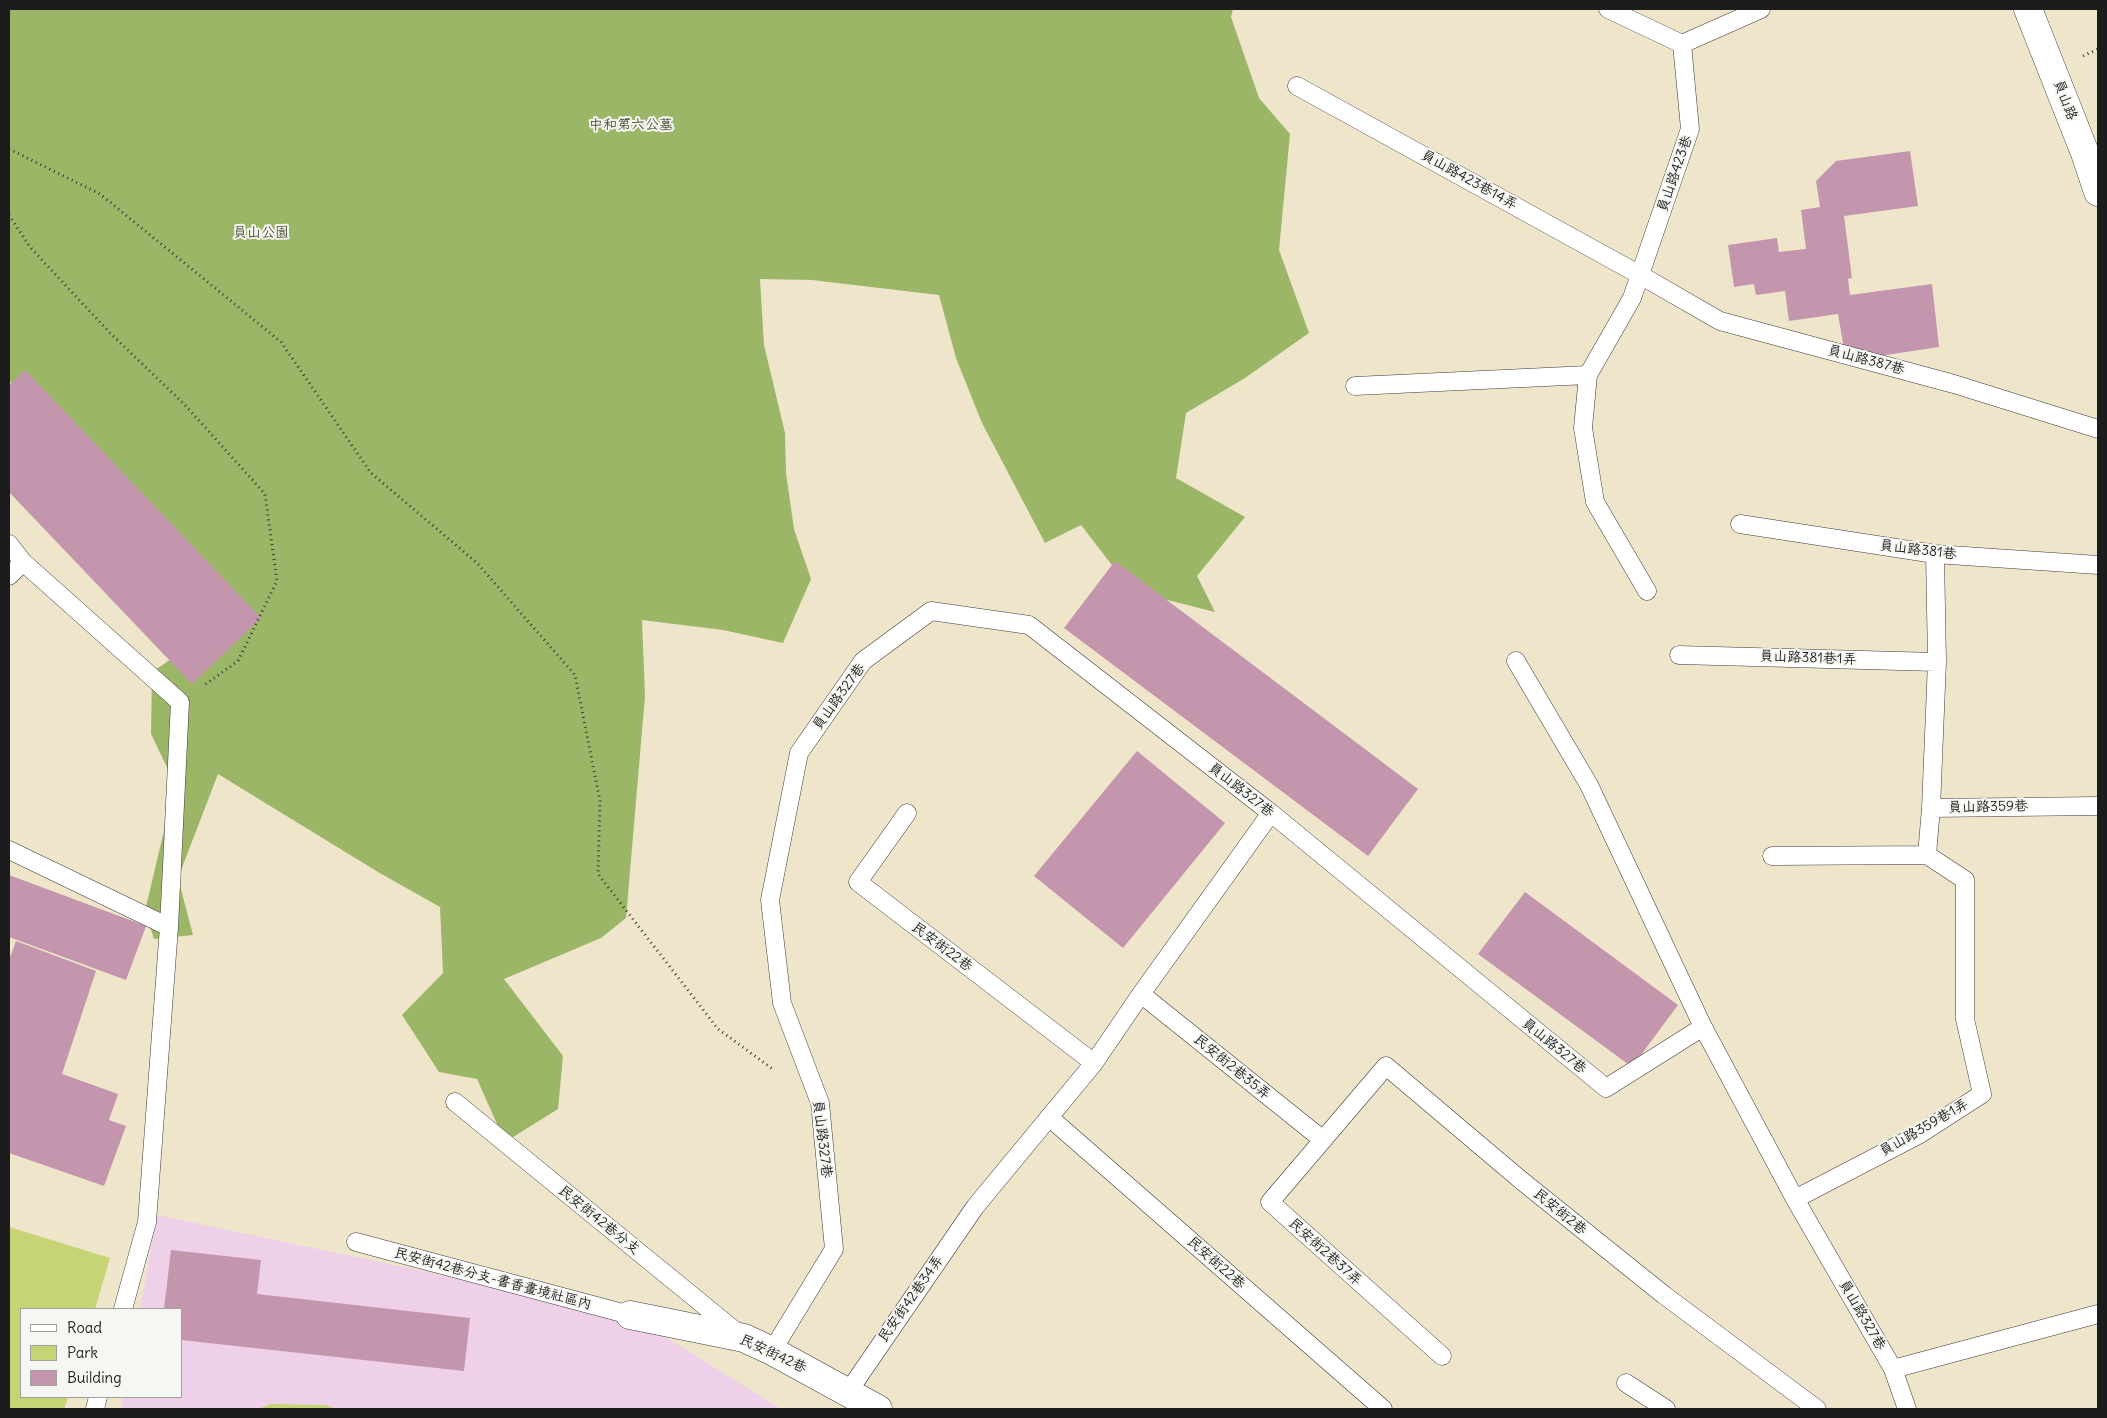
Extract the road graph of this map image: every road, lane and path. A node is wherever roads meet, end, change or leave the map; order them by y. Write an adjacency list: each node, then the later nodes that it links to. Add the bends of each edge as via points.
1 (1608, 9): 4 (lane)
2 (1761, 9): 4 (lane)
3 (2028, 9): 7 (street, 員山路, via 2086,153)
4 (1682, 44): 9 (lane, 員山路423巷, via 1690,129)
5 (1297, 86): 9 (lane, 員山路423巷14弄)
6 (9, 149): 36 (path, via 100,194 281,342 371,473 478,563 575,676 600,802 598,874 718,1029)
7 (2098, 192)
8 (9, 215): 23 (path, via 30,246 110,333 185,405 265,494 277,581 238,660)
9 (1640, 275): 10 (lane, 員山路423巷, via 1632,298); 12 (lane, 員山路387巷, via 1720,321 1954,384)
10 (1588, 375): 11 (lane); 19 (lane, 員山路423巷, via 1583,428 1594,502)
11 (1355, 386)
12 (2098, 429)
13 (1740, 524): 15 (lane, 員山路381巷)
14 (9, 544): 16 (lane)
15 (1935, 554): 17 (lane, 員山路381巷); 22 (lane)
16 (23, 562): 18 (lane); 23 (lane)
17 (2098, 565)
18 (9, 576)
19 (1647, 591)
20 (1679, 655): 22 (lane, 員山路381巷1弄)
21 (1516, 662): 33 (lane, via 1589,785)
22 (1937, 662): 25 (lane)
23 (180, 702): 31 (lane)
24 (2098, 806): 25 (lane, 員山路359巷)
25 (1931, 808): 29 (lane, 員山路359巷)
26 (1271, 812): 32 (lane, 民安街42巷34弄); 33 (lane, 員山路327巷, via 1606,1088); 36 (lane, 員山路327巷, via 1029,624 931,611 863,661 799,752 770,900 782,1003)
27 (907, 813): 34 (lane, 民安街22巷, via 858,882)
28 (9, 850): 31 (lane)
29 (1928, 855): 30 (lane); 39 (lane, 員山路359巷1弄, via 1965,880 1965,1020 1982,1094 1920,1134)
30 (1772, 856)
31 (169, 927): 41 (lane, via 148,1222)
32 (1141, 994): 34 (lane, 民安街42巷34弄); 38 (lane, 民安街2巷35弄)
33 (1703, 1027): 39 (lane, 員山路327巷)
34 (1094, 1063): 37 (lane, 民安街42巷34弄)
35 (455, 1102): 44 (lane, 民安街42巷分支)
36 (820, 1103): 45 (lane, 員山路327巷, via 834,1249)
37 (1049, 1117): 49 (lane, 民安街42巷34弄, via 975,1207); 51 (lane, 民安街22巷)
38 (1323, 1140): 46 (lane, 民安街2巷37弄, via 1270,1202); 53 (lane, 民安街2巷, via 1386,1066 1664,1295)
39 (1795, 1199): 47 (lane, 員山路327巷)
40 (356, 1242): 43 (lane, 民安街42巷分支-書香畫境社區內)
41 (123, 1308)
42 (2098, 1314): 47 (lane)
43 (630, 1315): 44 (street, 民安街42巷)
44 (744, 1338): 45 (street, 民安街42巷)
45 (772, 1351): 49 (street, 民安街42巷)
46 (1442, 1356)
47 (1893, 1369): 54 (lane, 員山路327巷)
48 (1626, 1383): 52 (lane)
49 (848, 1392): 50 (street, 民安街42巷)
50 (878, 1409)
51 (1383, 1409)
52 (1666, 1409)
53 (1816, 1409)
54 (1907, 1409)

